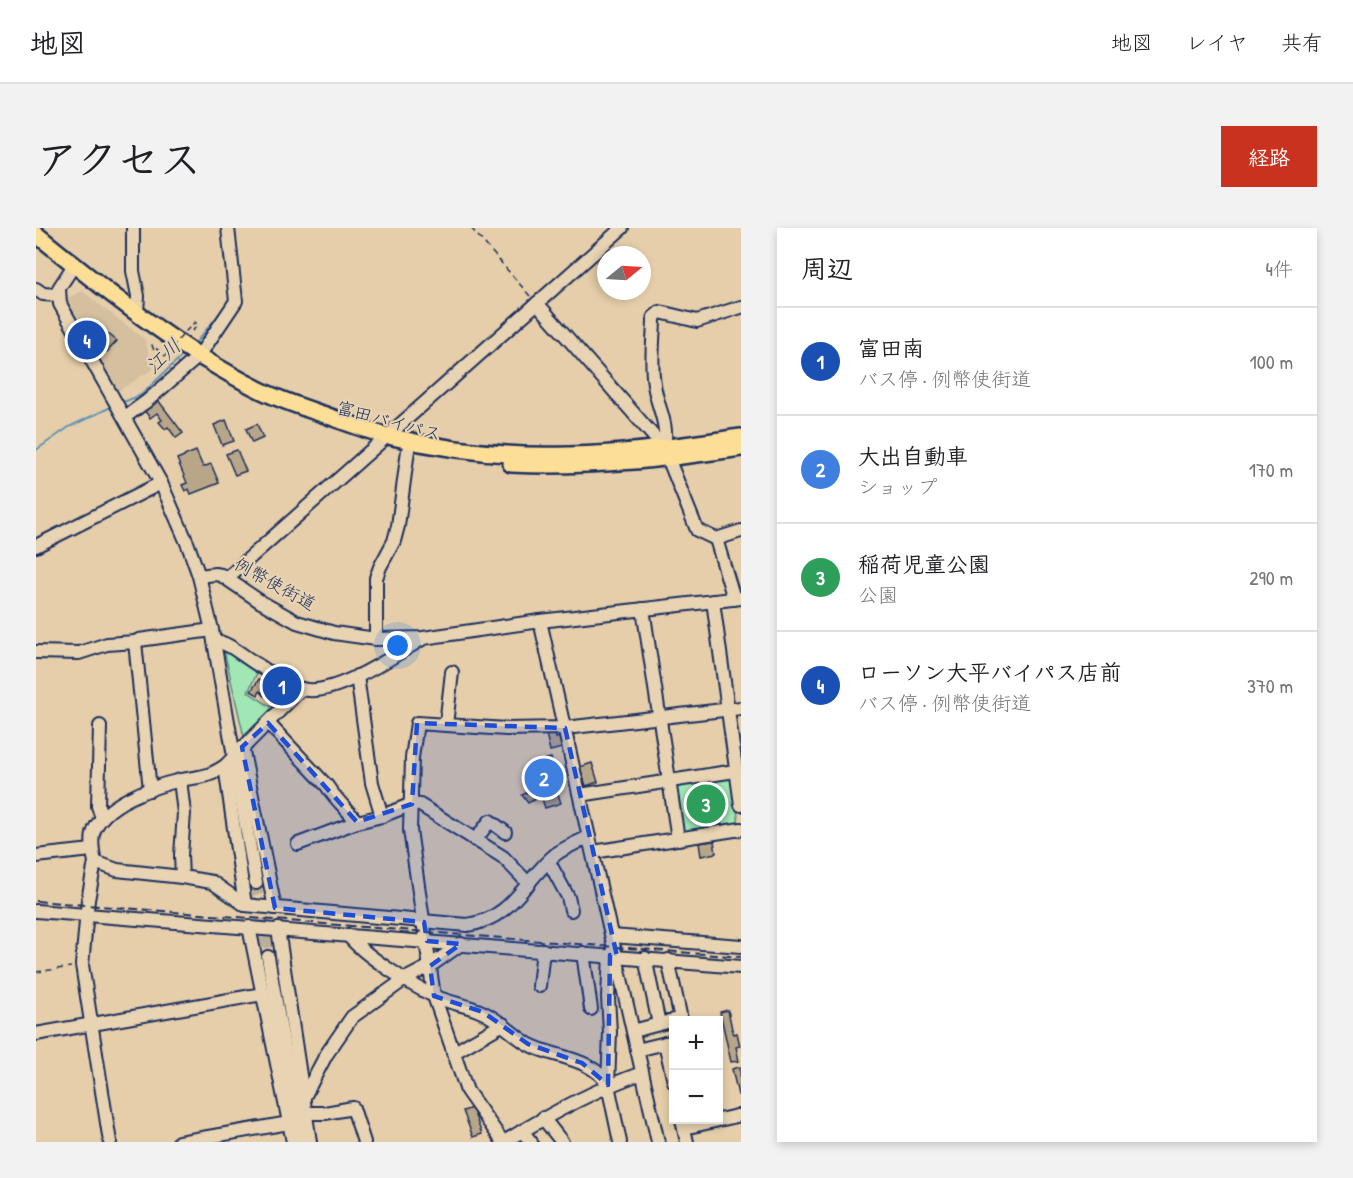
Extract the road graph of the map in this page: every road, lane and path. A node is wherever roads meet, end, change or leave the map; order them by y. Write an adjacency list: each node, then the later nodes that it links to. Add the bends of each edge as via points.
1 (133, 228): 12 (street)
2 (228, 228): 13 (street, via 236,301)
3 (471, 228): 10 (path)
4 (622, 228): 10 (street)
5 (36, 234): 7 (main road)
6 (36, 248): 7 (main road)
7 (71, 269): 9 (street); 12 (main road, 富田バイパス); 13 (main road, 富田バイパス)
8 (36, 289): 9 (street)
9 (58, 295): 15 (street)
10 (537, 303): 17 (street); 20 (street)
11 (741, 307): 20 (street, via 697,321 660,312 654,317 652,370 667,433)
12 (137, 313): 13 (main road, 富田バイパス)
13 (187, 350): 14 (path, via 152,345); 15 (street); 17 (main road, 富田バイパス, via 255,396 294,414)
14 (157, 360)
15 (125, 417): 21 (street)
16 (741, 437): 20 (main road, 富田バイパス)
17 (383, 439): 19 (main road, 富田バイパス); 20 (main road, 富田バイパス, via 505,453); 26 (street)
18 (741, 448): 20 (main road, 富田バイパス)
19 (408, 450): 20 (main road, 富田バイパス, via 459,459 540,465 621,463); 33 (street, via 398,526 376,578)
20 (666, 453): 23 (street, via 697,530)
21 (161, 483): 24 (street); 25 (street)
22 (741, 531): 23 (street)
23 (716, 539): 27 (street)
24 (36, 546)
25 (199, 576): 26 (street, 例幣使街道, via 215,574); 31 (street)
26 (227, 578): 33 (street, 例幣使街道, via 297,622)
27 (737, 598): 28 (street, 例幣使街道)
28 (712, 601): 29 (street, 例幣使街道); 40 (street)
29 (644, 609): 30 (street, 例幣使街道); 41 (street)
30 (540, 621): 32 (street, 例幣使街道); 45 (street)
31 (213, 635): 34 (street); 38 (street, via 251,662); 48 (street)
32 (423, 638): 33 (street, 例幣使街道); 37 (street)
33 (376, 639)
34 (135, 642): 35 (street, via 107,644 79,653); 52 (street)
35 (36, 651)
36 (452, 672): 43 (street)
37 (357, 676): 38 (street, via 324,690); 56 (street, via 372,783)
38 (301, 689): 42 (street)
39 (741, 708): 40 (street)
40 (727, 710): 41 (street); 46 (street)
41 (660, 717): 45 (street); 51 (street)
42 (268, 723): 47 (street); 58 (street)
43 (446, 725): 45 (street); 54 (street, via 417,723)
44 (100, 726): 57 (street, via 98,806)
45 (565, 728): 53 (street)
46 (736, 744): 49 (street)
47 (242, 747): 48 (street); 73 (street)
48 (229, 761): 50 (street, via 211,775); 70 (street); 72 (street)
49 (735, 771): 51 (street); 55 (street)
50 (180, 780): 52 (street); 69 (street)
51 (669, 780): 53 (street); 62 (street)
52 (150, 790): 57 (street, via 126,799)
53 (580, 795): 61 (street)
54 (412, 804): 56 (street); 63 (street, via 420,805); 77 (street, via 411,830)
55 (741, 805)
56 (382, 816): 58 (street)
57 (102, 818): 67 (street, via 93,835)
58 (357, 822): 64 (street)
59 (741, 829): 62 (street)
60 (505, 832): 63 (street, via 490,821)
61 (589, 837): 65 (street); 68 (street)
62 (678, 839): 65 (street)
63 (475, 840): 71 (street, via 503,857)
64 (298, 844)
65 (593, 852): 81 (street)
66 (36, 856): 67 (street)
67 (94, 856): 69 (street, via 117,870); 76 (street)
68 (549, 862): 71 (street); 74 (street)
69 (183, 877): 72 (street, via 212,882)
70 (256, 883)
71 (529, 884): 77 (street, via 503,911 483,922)
72 (245, 905): 73 (street)
73 (275, 908): 77 (street)
74 (571, 910)
75 (36, 911): 76 (street)
76 (87, 915): 78 (street); 91 (street)
77 (424, 922): 82 (street)
78 (249, 927): 79 (street); 97 (street)
79 (278, 929): 80 (street); 112 (street)
80 (348, 935): 82 (street); 95 (street)
81 (612, 936): 84 (street); 87 (street)
82 (427, 941): 83 (street); 92 (street)
83 (461, 944): 85 (street); 92 (street)
84 (741, 946)
85 (543, 950): 86 (street); 96 (street)
86 (583, 953): 87 (street); 99 (street)
87 (613, 956): 89 (street); 105 (street); 111 (street, via 608,997)
88 (268, 957): 123 (street)
89 (645, 958): 90 (street); 104 (street)
90 (668, 960): 93 (street); 100 (street)
91 (82, 965): 94 (path); 102 (street)
92 (430, 966): 95 (street); 98 (street)
93 (741, 967)
94 (36, 972)
95 (405, 979): 98 (street); 112 (street, via 352,1017)
96 (539, 986)
97 (263, 994): 102 (street); 117 (street)
98 (434, 996): 103 (street, via 483,1012); 109 (street)
99 (591, 1009)
100 (680, 1016)
101 (669, 1022): 104 (street)
102 (90, 1024): 106 (street); 120 (street)
103 (503, 1024): 109 (street); 111 (street, via 528,1044 582,1063)
104 (659, 1024): 105 (street)
105 (633, 1030): 108 (street)
106 (36, 1034)
107 (669, 1042): 108 (street)
108 (637, 1050): 110 (street)
109 (453, 1053): 126 (street, via 467,1091)
110 (642, 1074): 111 (street); 130 (street)
111 (608, 1085): 116 (street); 129 (street)
112 (303, 1099): 113 (street)
113 (305, 1113): 124 (street); 125 (street, via 353,1108)
114 (741, 1115): 115 (street)
115 (723, 1118)
116 (543, 1119): 119 (street); 128 (street)
117 (289, 1123): 121 (street); 122 (street)
118 (683, 1124): 131 (street)
119 (522, 1131): 126 (street); 127 (street)
120 (110, 1142)
121 (179, 1142)
122 (293, 1142)
123 (301, 1142)
124 (310, 1142)
125 (364, 1142)
126 (503, 1142)
127 (531, 1142)
128 (562, 1142)
129 (620, 1142)
130 (658, 1142)
131 (687, 1142)

